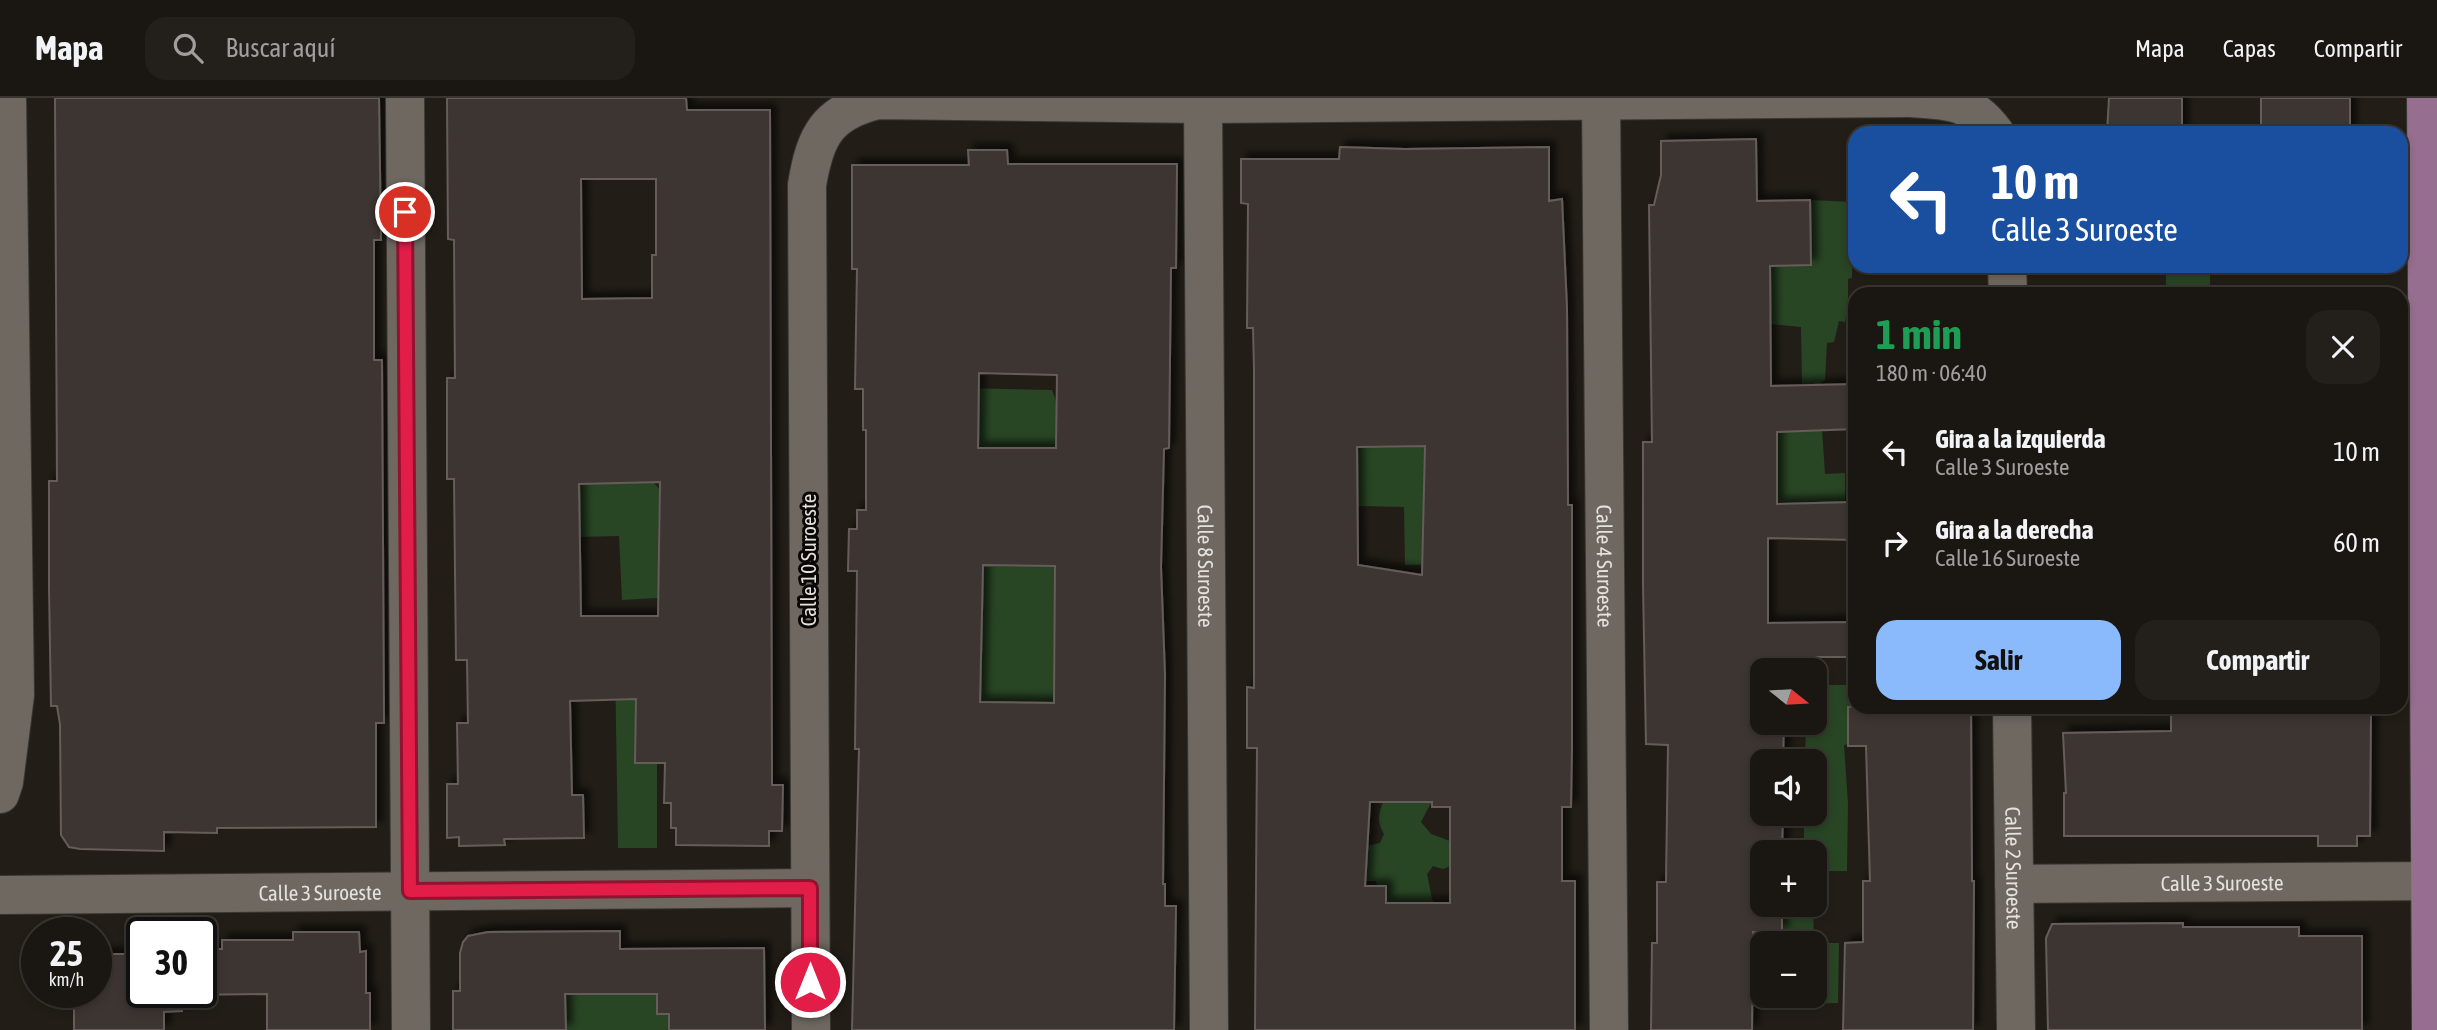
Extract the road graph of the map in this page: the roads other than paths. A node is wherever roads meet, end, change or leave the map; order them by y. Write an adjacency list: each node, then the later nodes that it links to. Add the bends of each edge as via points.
1 (7, 98): 10 (street, via 15,695)
2 (405, 98): 14 (street)
3 (1909, 98): 6 (street); 8 (street, via 1965,105)
4 (2426, 98): 11 (main road)
5 (1404, 100): 6 (street); 7 (street)
6 (1601, 100): 19 (street, Calle 4 Suroeste)
7 (1203, 104): 13 (street, Calle 10 Suroeste, via 878,100 853,106 820,138 807,185); 18 (street, Calle 8 Suroeste)
8 (1990, 126)
9 (2012, 714): 12 (street, Calle 2 Suroeste)
10 (0, 794)
11 (2434, 881): 12 (street, Calle 3 Suroeste); 21 (main road)
12 (2014, 884): 20 (street, Calle 2 Suroeste)
13 (810, 888): 14 (street, Calle 3 Suroeste); 17 (street, Calle 10 Suroeste)
14 (410, 891): 15 (street, Calle 3 Suroeste); 16 (street)
15 (0, 895)
16 (411, 1030)
17 (811, 1030)
18 (1209, 1030)
19 (1609, 1030)
20 (2016, 1030)
21 (2431, 1030)

